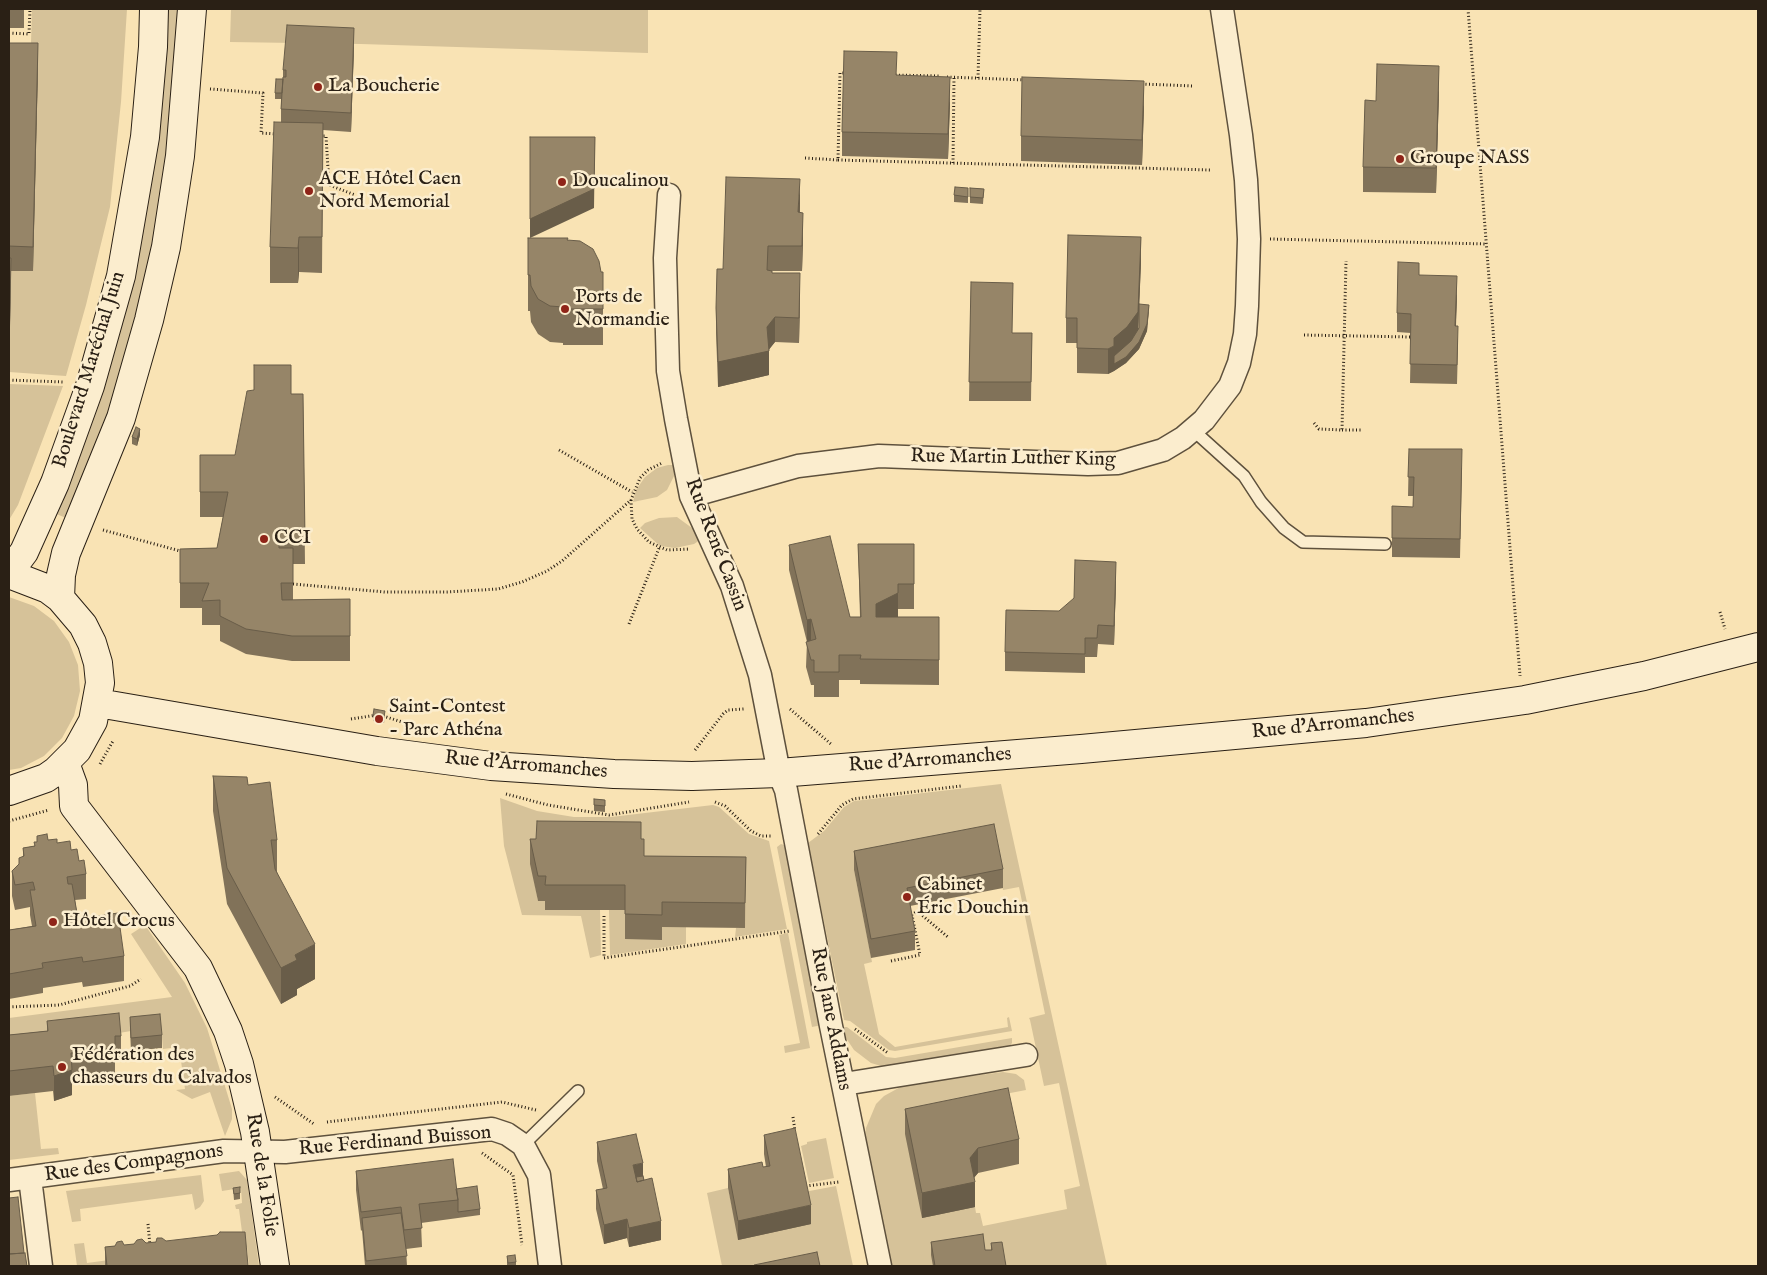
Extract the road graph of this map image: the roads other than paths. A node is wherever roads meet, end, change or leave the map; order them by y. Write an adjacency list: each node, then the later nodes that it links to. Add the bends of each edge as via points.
1 (154, 9): 8 (main road, Boulevard Maréchal Juin, via 144,137 121,276 90,386 58,475 24,552)
2 (192, 9): 9 (main road, Boulevard Maréchal Juin, via 180,156 166,247 128,395 88,504 66,553)
3 (1222, 9): 5 (street, Rue Martin Luther King, via 1246,180 1249,239 1247,315 1239,363 1230,386 1219,403)
4 (669, 195): 6 (street, Rue René Cassin, via 665,258 668,371)
5 (1193, 430): 6 (street, Rue Martin Luther King, via 1163,450 1118,463 879,456 798,466); 7 (lane, via 1244,476 1284,528 1303,542)
6 (691, 496): 13 (street, Rue René Cassin, via 732,586 760,675)
7 (1385, 544)
8 (9, 573): 9 (main road, via 35,582)
9 (60, 598): 11 (main road, via 83,624 92,643 98,663)
10 (1758, 647): 13 (main road, Rue d'Arromanches, via 1644,676 1525,700 1384,720 1081,750)
11 (98, 703): 12 (main road, via 86,736); 13 (main road, Rue d'Arromanches, via 368,750 492,766 692,776)
12 (65, 763): 14 (main road); 16 (main road, via 73,785)
13 (778, 773): 18 (street, Rue Jane Addams, via 786,790)
14 (36, 783): 15 (main road); 16 (main road, Rue de la Folie)
15 (9, 791)
16 (63, 808): 21 (main road, Rue de la Folie, via 167,926 202,977 235,1048)
17 (1026, 1055): 18 (street)
18 (844, 1084): 26 (street, Rue Jane Addams)
19 (578, 1091): 20 (lane)
20 (523, 1145): 21 (street, Rue Ferdinand Buisson, via 492,1129 285,1152); 25 (street, via 539,1175)
21 (258, 1152): 22 (street, Rue des Compagnons, via 224,1151); 24 (main road, Rue de la Folie)
22 (20, 1179): 23 (street)
23 (41, 1266)
24 (275, 1266)
25 (550, 1266)
26 (880, 1266)

